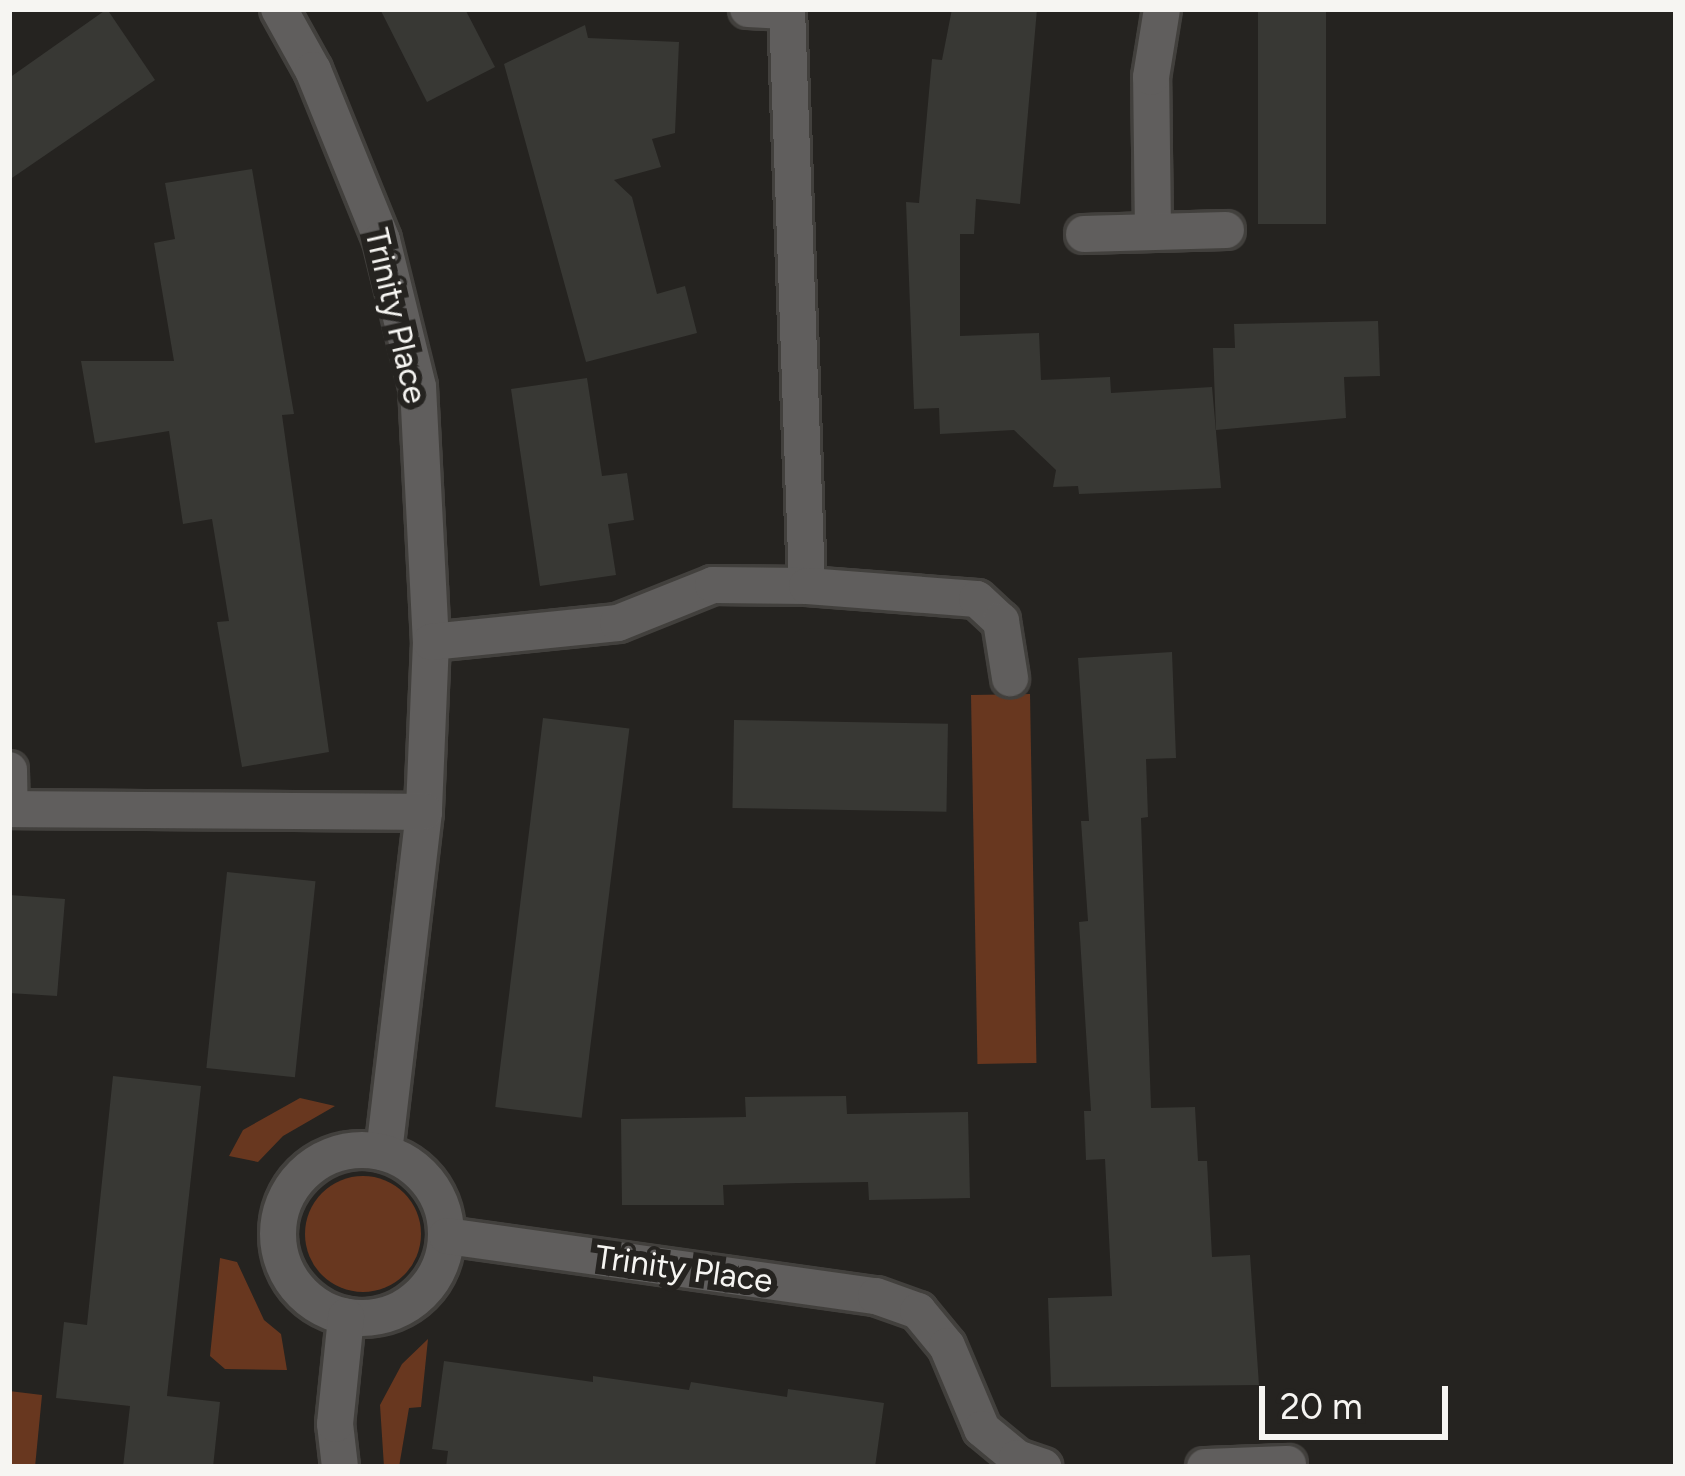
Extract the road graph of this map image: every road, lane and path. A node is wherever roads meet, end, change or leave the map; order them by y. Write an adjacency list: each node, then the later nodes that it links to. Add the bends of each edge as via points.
1 (279, 9): 9 (street, Trinity Place, via 314,70 382,240 418,387)
2 (748, 9): 4 (street)
3 (1162, 9): 6 (street, via 1151,77)
4 (786, 10): 8 (street)
5 (1226, 230): 6 (street)
6 (1153, 232): 7 (street)
7 (1084, 234)
8 (806, 586): 9 (street, via 713,585 618,623); 10 (street, via 977,599 1000,621)
9 (431, 643): 13 (street, Trinity Place)
10 (1010, 678)
11 (9, 770): 12 (street)
12 (10, 809): 13 (street)
13 (424, 812): 14 (street, Trinity Place)
14 (384, 1153): 15 (street, via 428,1181); 16 (street, via 348,1150 320,1160 283,1203 281,1262 296,1287)
15 (447, 1236): 16 (street, via 434,1277 403,1308); 19 (street, Trinity Place, via 876,1297 918,1311 947,1346 982,1429 1017,1459)
16 (346, 1317): 18 (street, via 335,1424)
17 (1288, 1464): 20 (street)
18 (340, 1467)
19 (1043, 1467)
20 (1205, 1467)

